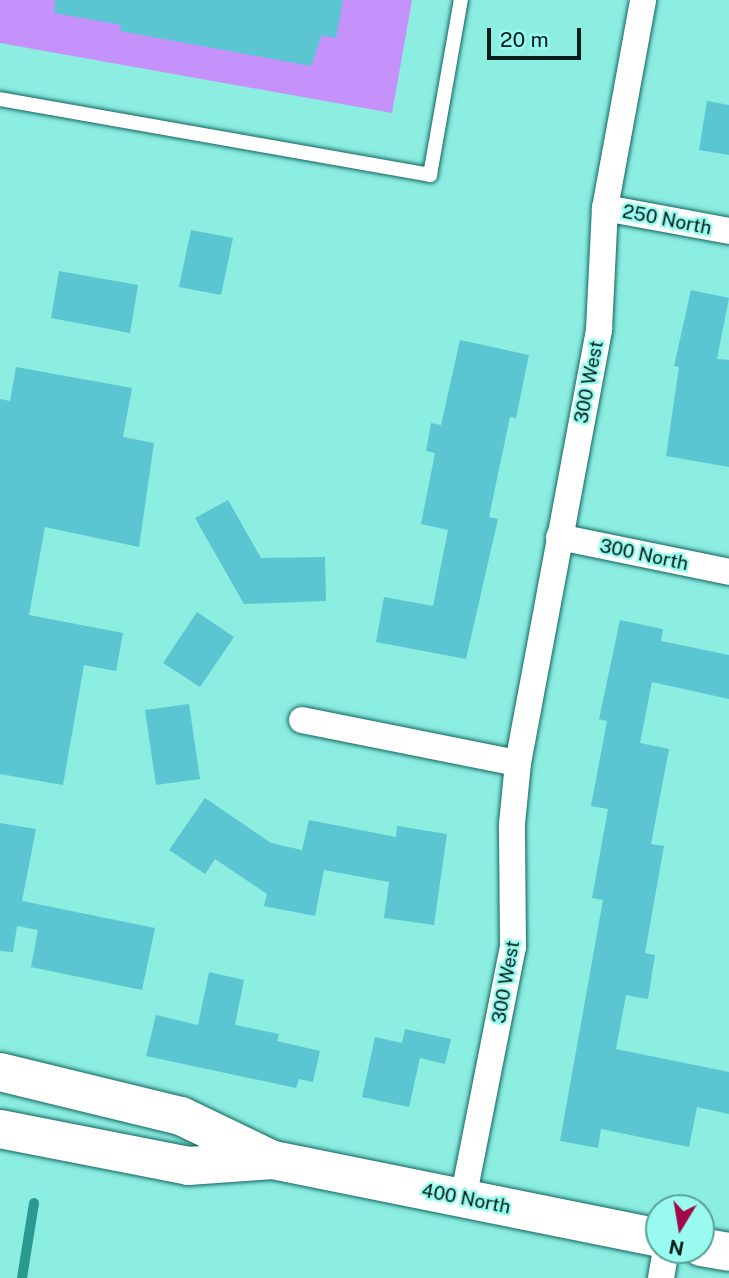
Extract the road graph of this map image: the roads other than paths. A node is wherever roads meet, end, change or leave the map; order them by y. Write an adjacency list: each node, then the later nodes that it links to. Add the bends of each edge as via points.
1 (461, 0): 3 (lane, via 430,175)
2 (643, 0): 4 (street, 300 West)
3 (0, 99)
4 (605, 208): 5 (street, 250 North); 6 (street, 300 West, via 598,330)
5 (729, 231)
6 (559, 537): 7 (street, 300 North); 9 (street, 300 West)
7 (729, 572)
8 (302, 720): 9 (street)
9 (517, 763): 13 (street, 300 West, via 512,824 516,928)
10 (0, 1072): 12 (main road, 400 North, via 181,1116)
11 (0, 1129): 12 (main road, 400 North, via 188,1166)
12 (273, 1160): 13 (main road, 400 North)
13 (463, 1199): 14 (main road, 400 North)
14 (645, 1235)

